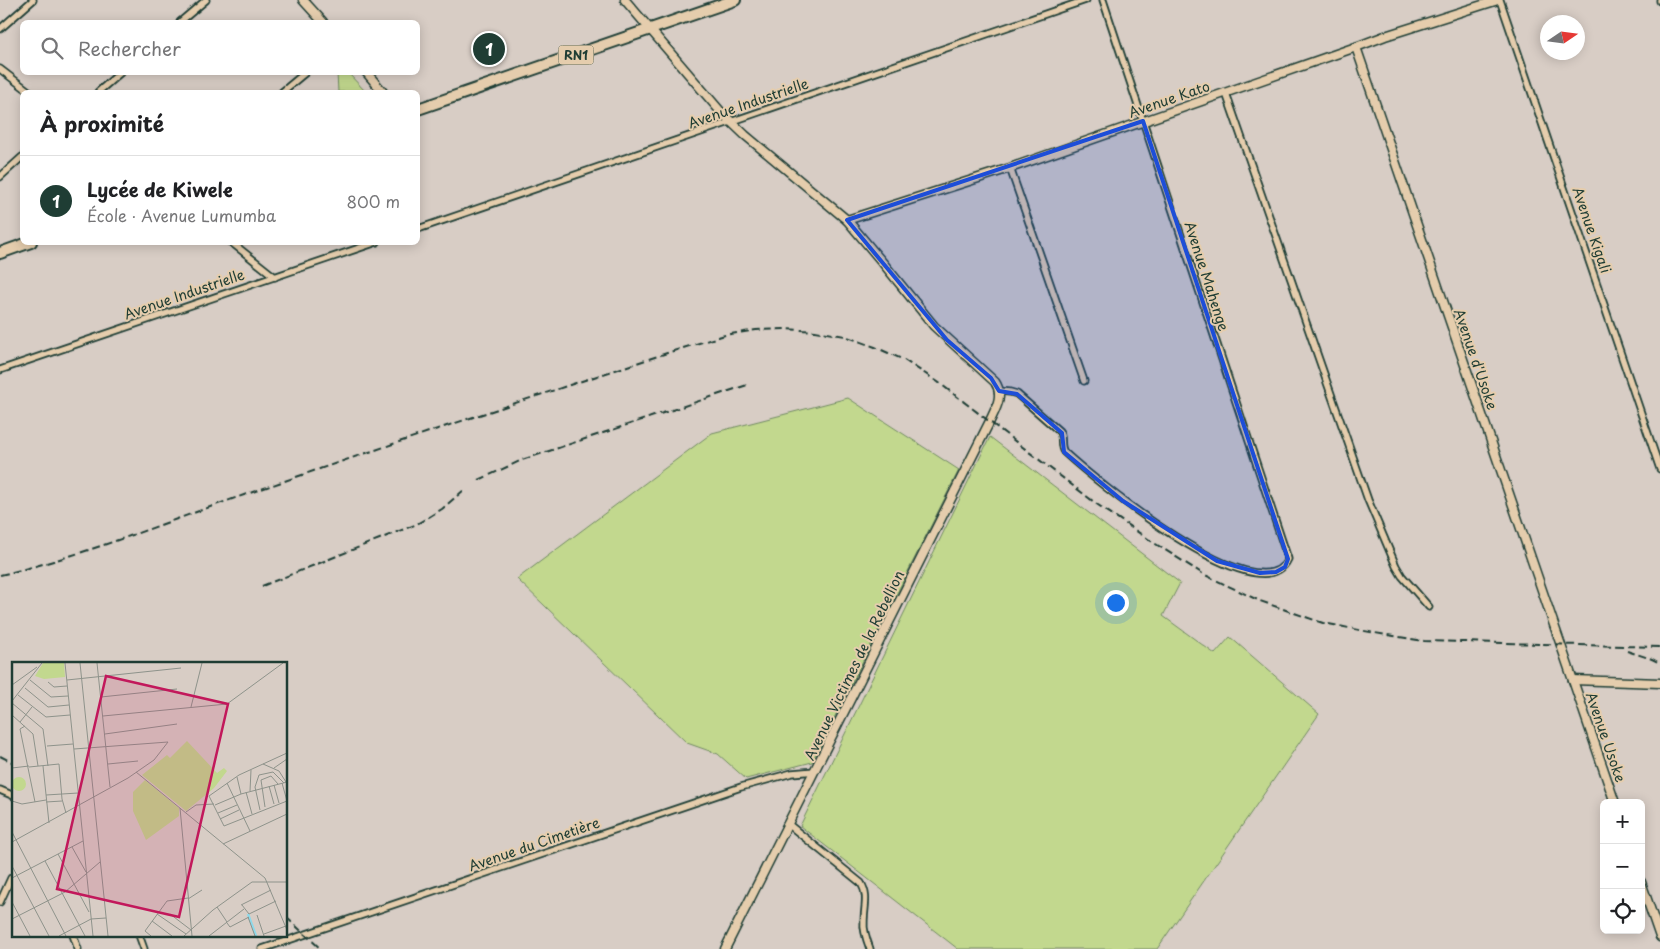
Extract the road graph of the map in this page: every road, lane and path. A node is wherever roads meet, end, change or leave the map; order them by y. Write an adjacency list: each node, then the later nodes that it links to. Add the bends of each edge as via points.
1 (33, 0): 11 (street)
2 (206, 0): 9 (street)
3 (304, 0): 10 (street)
4 (625, 0): 12 (street)
5 (735, 0): 12 (highway, RN1)
6 (1086, 0): 24 (street, Avenue Industrielle)
7 (1103, 0): 25 (street, Avenue Mahenge)
8 (1499, 0): 13 (street, Avenue Kato); 39 (street, Avenue Kigali)
9 (182, 20)
10 (321, 20)
11 (0, 29)
12 (650, 29): 23 (highway, RN1); 24 (street)
13 (1356, 47): 22 (street, Avenue Kato); 41 (street, Avenue d'Usoke)
14 (0, 69): 18 (street)
15 (118, 75): 19 (street)
16 (302, 75): 20 (street)
17 (369, 75): 21 (street)
18 (27, 90)
19 (100, 90)
20 (284, 90)
21 (381, 90)
22 (1226, 93): 25 (street, Avenue Kato); 40 (street, via 1368,500 1396,566)
23 (420, 109)
24 (731, 122): 29 (street); 30 (street, Avenue Industrielle)
25 (1143, 122): 27 (street, Avenue Kato); 38 (street, Avenue Mahenge, via 1288,559 1285,567 1276,572 1260,573 1230,566 1200,552 1123,502 1064,452 1059,431 1018,394)
26 (20, 159): 28 (street)
27 (1010, 168): 29 (street, Avenue Kato); 37 (street)
28 (0, 177)
29 (847, 220): 38 (street, via 934,326 991,378)
30 (420, 228)
31 (23, 245): 34 (highway)
32 (235, 245): 35 (street)
33 (368, 245): 35 (street, Avenue Industrielle)
34 (0, 253)
35 (275, 277): 36 (street, Avenue Industrielle)
36 (0, 370)
37 (1084, 381)
38 (999, 391): 43 (street, Avenue Victimes de la Rebellion, via 999,401 990,421)
39 (1660, 469)
40 (1429, 607)
41 (1573, 680): 42 (street); 46 (street, Avenue Usoke)
42 (1660, 682)
43 (815, 771): 47 (street, Avenue Victimes de la Rebellion); 56 (street, Avenue du Cimetière, via 792,773 741,786)
44 (0, 790): 45 (street)
45 (12, 795)
46 (1614, 799)
47 (788, 824): 57 (street, Avenue Victimes de la Rebellion); 58 (street, via 861,883 865,892 864,925)
48 (11, 878): 50 (street)
49 (1643, 889): 53 (street)
50 (0, 902)
51 (73, 936): 54 (street)
52 (139, 936): 55 (street)
53 (1660, 937)
54 (78, 949)
55 (144, 949)
56 (262, 949)
57 (725, 949)
58 (870, 949)

